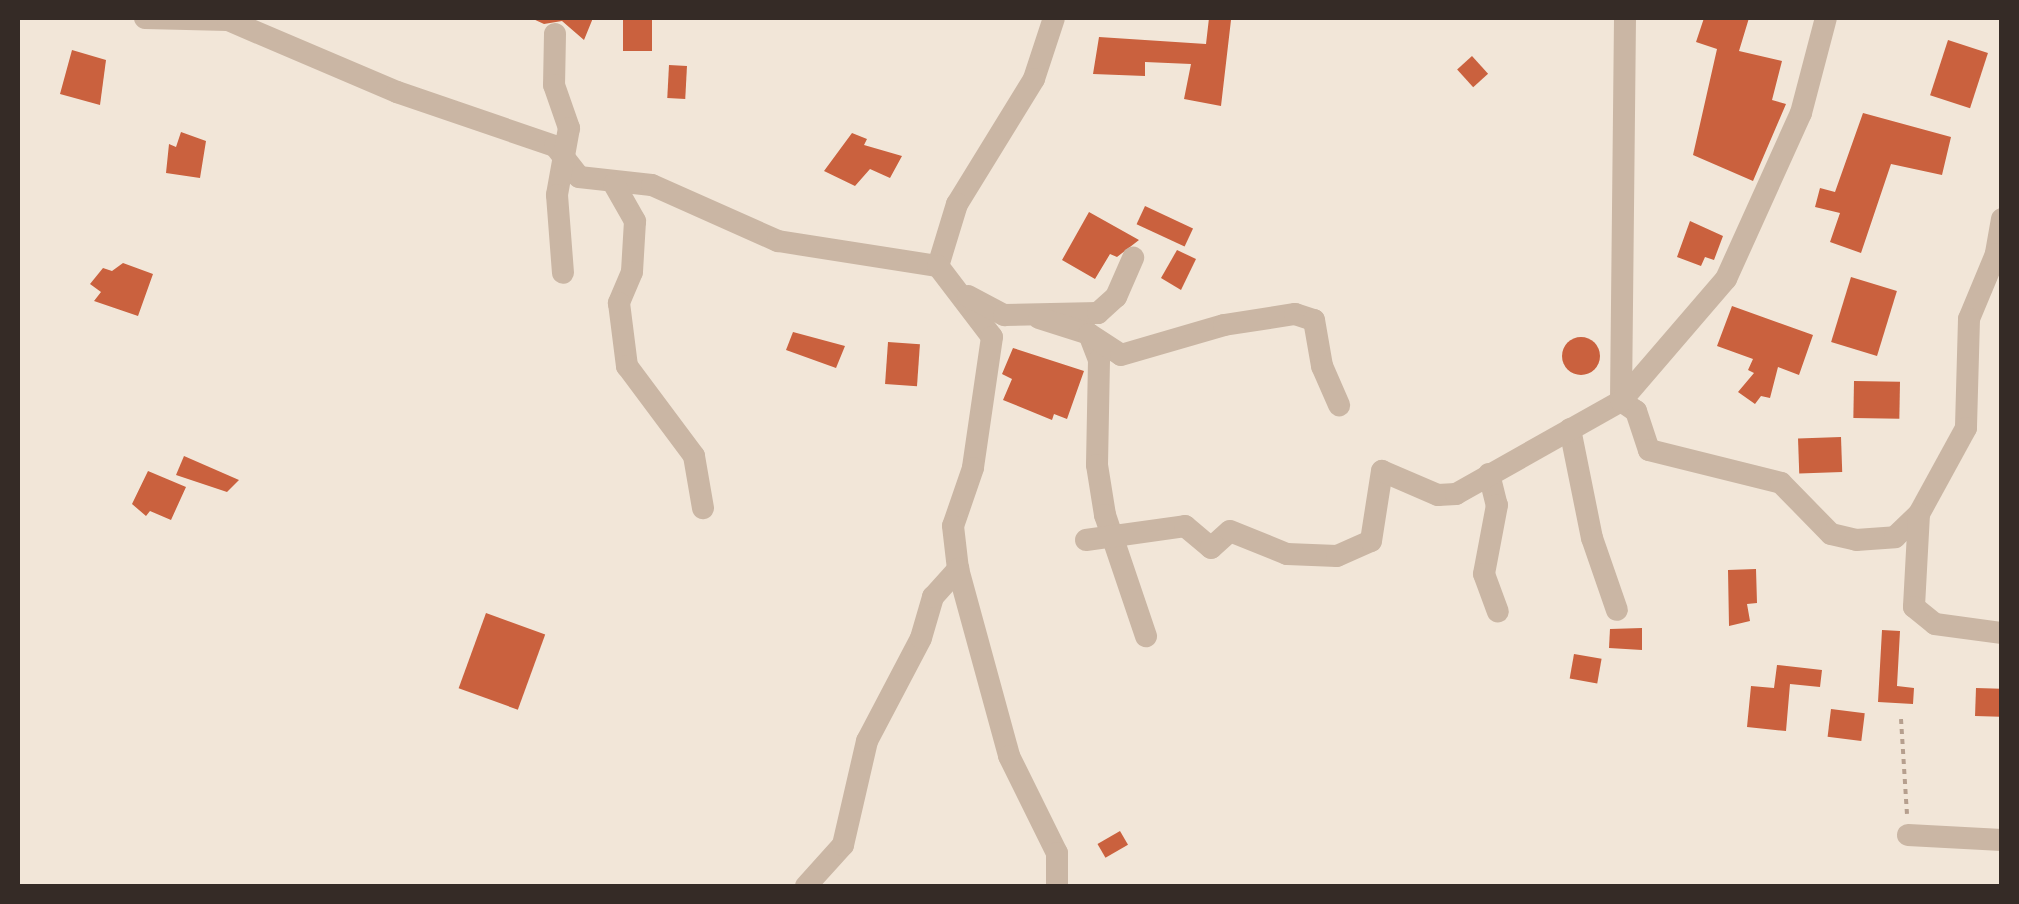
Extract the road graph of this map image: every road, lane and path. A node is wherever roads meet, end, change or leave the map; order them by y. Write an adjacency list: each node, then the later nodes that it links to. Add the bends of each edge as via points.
1 (145, 18): 6 (street, via 228,20 397,92 555,146)
2 (1054, 18): 10 (street, via 1034,78 957,204)
3 (1625, 18): 15 (street)
4 (1826, 18): 15 (street, via 1801,113 1726,280)
5 (555, 34): 6 (street, via 550,59 569,128)
6 (566, 166): 7 (street, via 579,177); 11 (street, via 557,194)
7 (614, 184): 10 (street, via 652,185 809,249); 19 (street, via 636,221 632,272 619,303 627,366 694,456)
8 (2002, 218): 20 (street, via 1996,254 1969,319 1966,428)
9 (1133, 258): 13 (street, via 1116,297 1098,314)
10 (938, 266): 12 (street)
11 (563, 273)
12 (965, 294): 13 (street, via 1004,316); 23 (street, via 992,336 973,468 954,526)
13 (1040, 318): 14 (street)
14 (1090, 334): 16 (street, via 1121,355 1180,334 1295,314 1314,320 1322,366); 21 (street, via 1099,360 1098,466)
15 (1621, 400): 17 (street); 20 (street, via 1636,412 1649,450 1780,483 1830,534 1880,542)
16 (1339, 405)
17 (1570, 429): 18 (street); 24 (street, via 1592,538)
18 (1488, 474): 21 (street, via 1456,494 1438,495 1382,471 1372,541 1336,556 1287,554 1230,531 1211,548 1185,526); 25 (street, via 1498,505 1484,574)
19 (704, 508)
20 (1919, 514): 26 (street, via 1914,607 1936,624)
21 (1110, 537): 22 (street); 27 (street)
22 (1086, 540)
23 (958, 568): 31 (street, via 932,596 921,638 867,740 844,844); 32 (street, via 1009,756 1057,853)
24 (1618, 610)
25 (1498, 612)
26 (2002, 633)
27 (1146, 636)
28 (1901, 719): 29 (path)
29 (1908, 835): 30 (street)
30 (2002, 840)
31 (806, 886)
32 (1057, 886)

